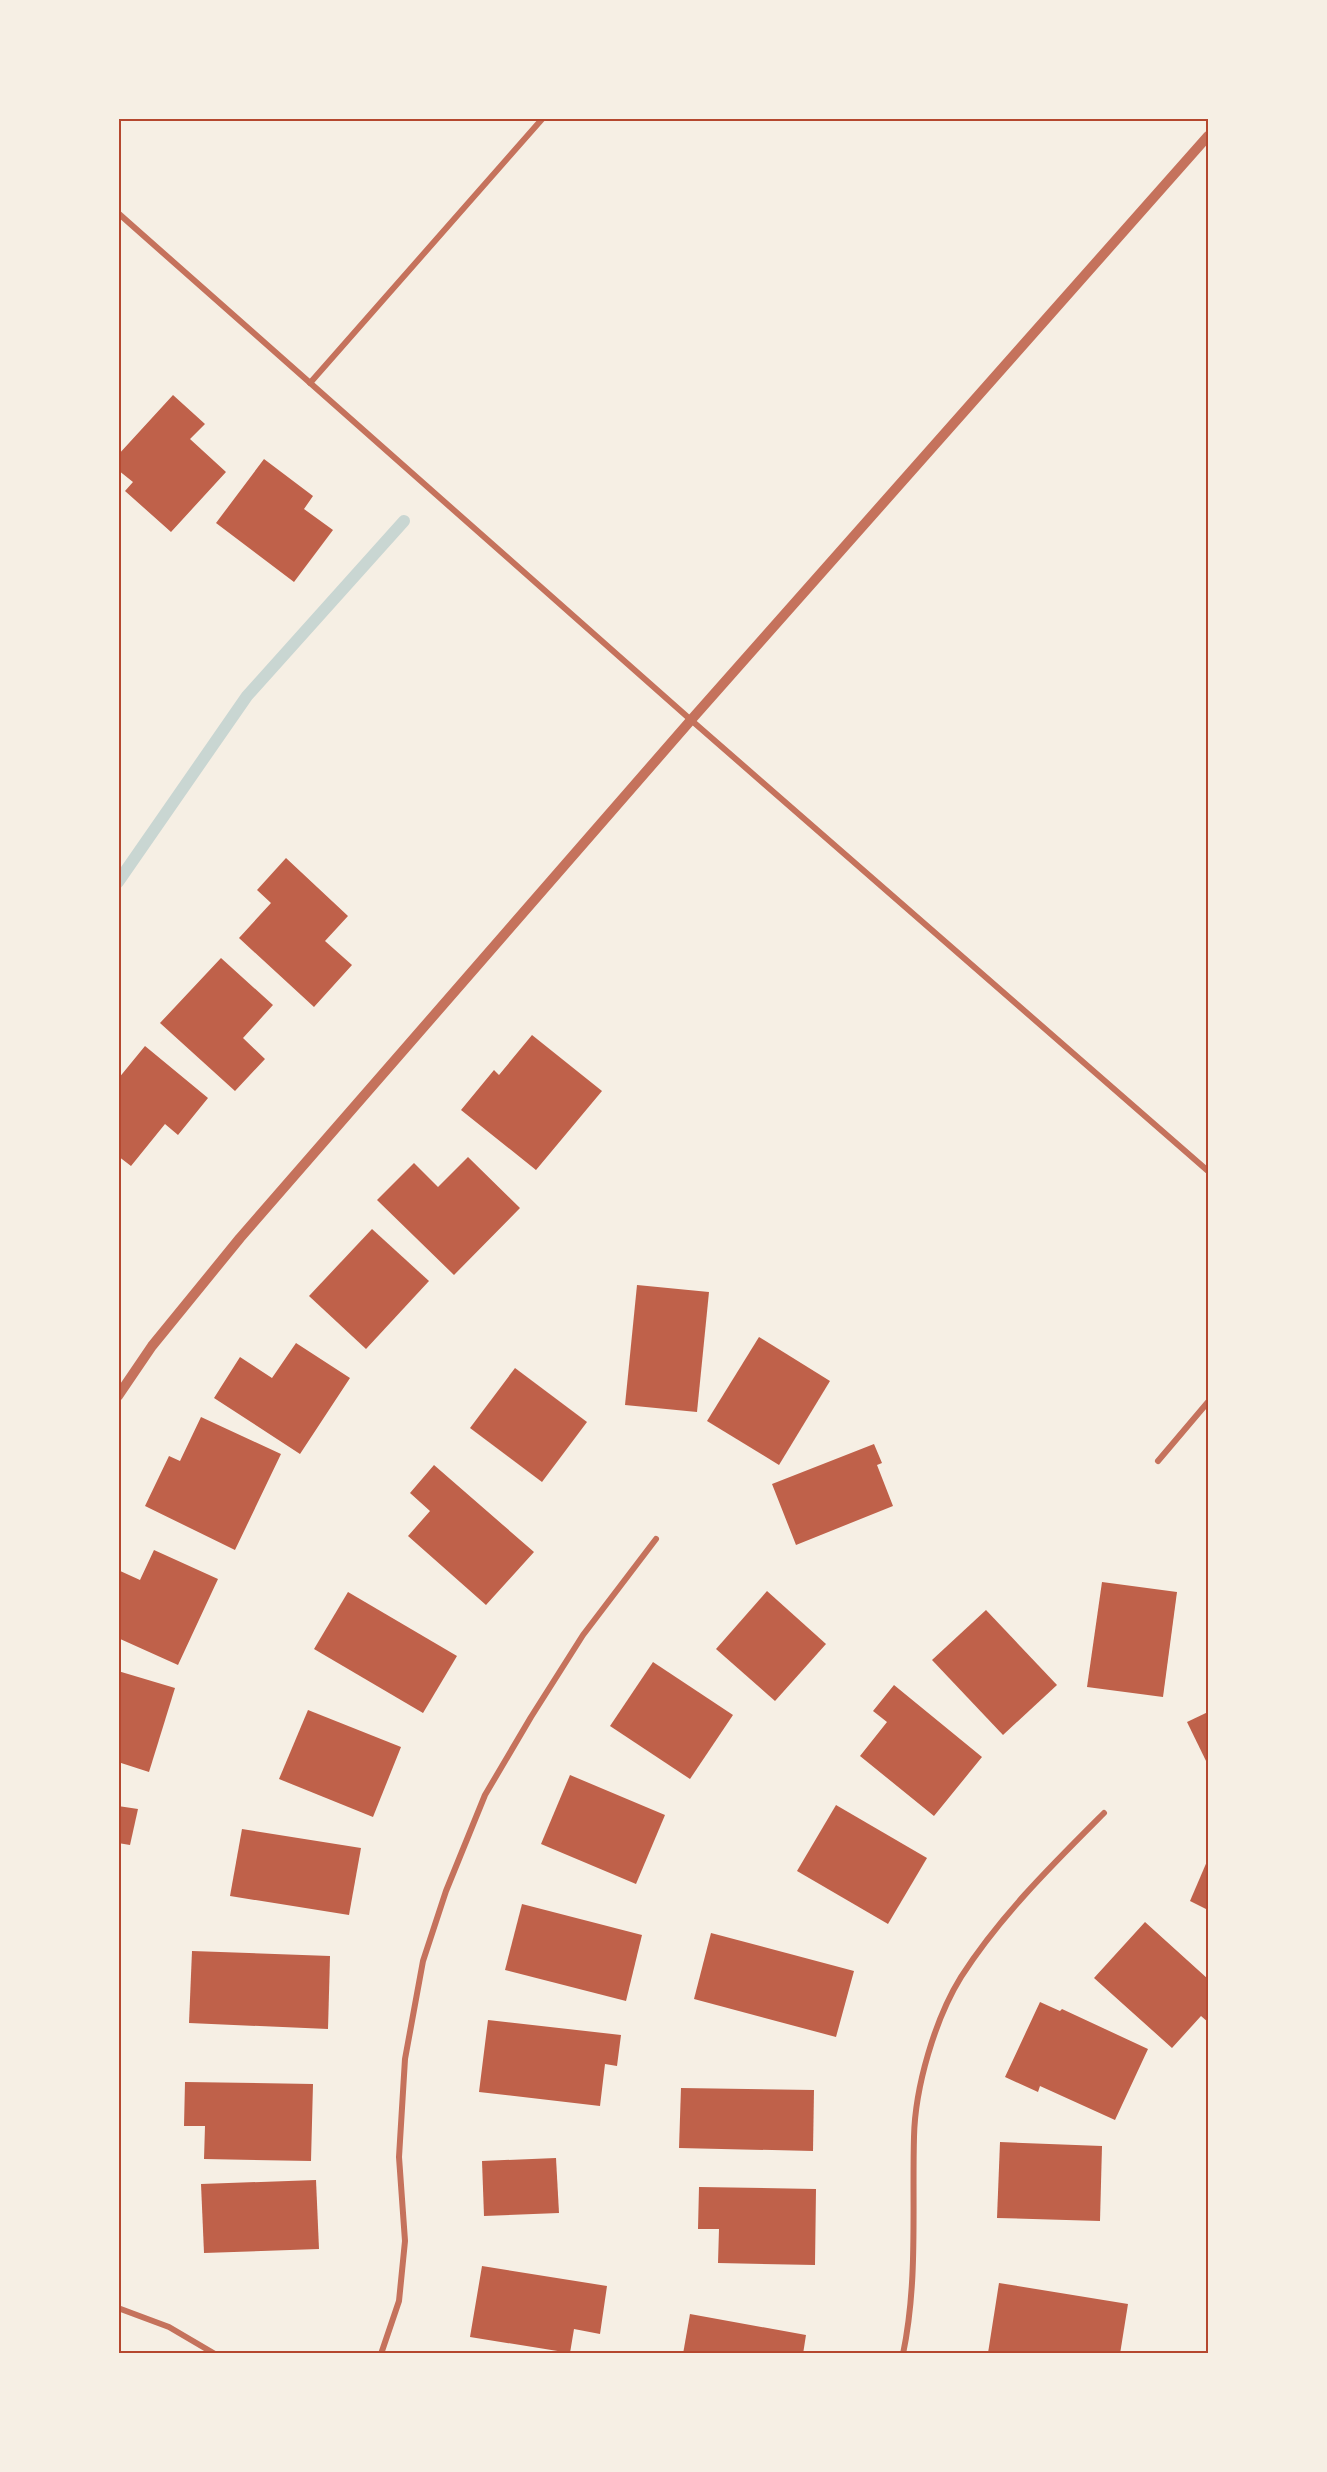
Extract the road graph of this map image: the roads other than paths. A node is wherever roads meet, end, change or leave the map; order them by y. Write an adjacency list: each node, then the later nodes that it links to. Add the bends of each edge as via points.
1 (543, 118): 4 (street)
2 (1209, 136): 5 (street)
3 (118, 213): 4 (street)
4 (310, 383): 5 (street)
5 (691, 720): 6 (street); 7 (street, via 240,1238 152,1346)
6 (1209, 1171)
7 (118, 1396)
8 (1209, 1402): 9 (street)
9 (1158, 1461)
10 (656, 1539): 14 (street, via 583,1635 531,1717 485,1795 446,1891 423,1961 405,2059 399,2157 405,2241 399,2301)
11 (1104, 1813): 15 (street, via 1022,1897 961,1977 943,2015 929,2054 914,2134 915,2250)
12 (118, 2308): 13 (street, via 169,2327)
13 (215, 2354)
14 (381, 2354)
15 (903, 2354)

